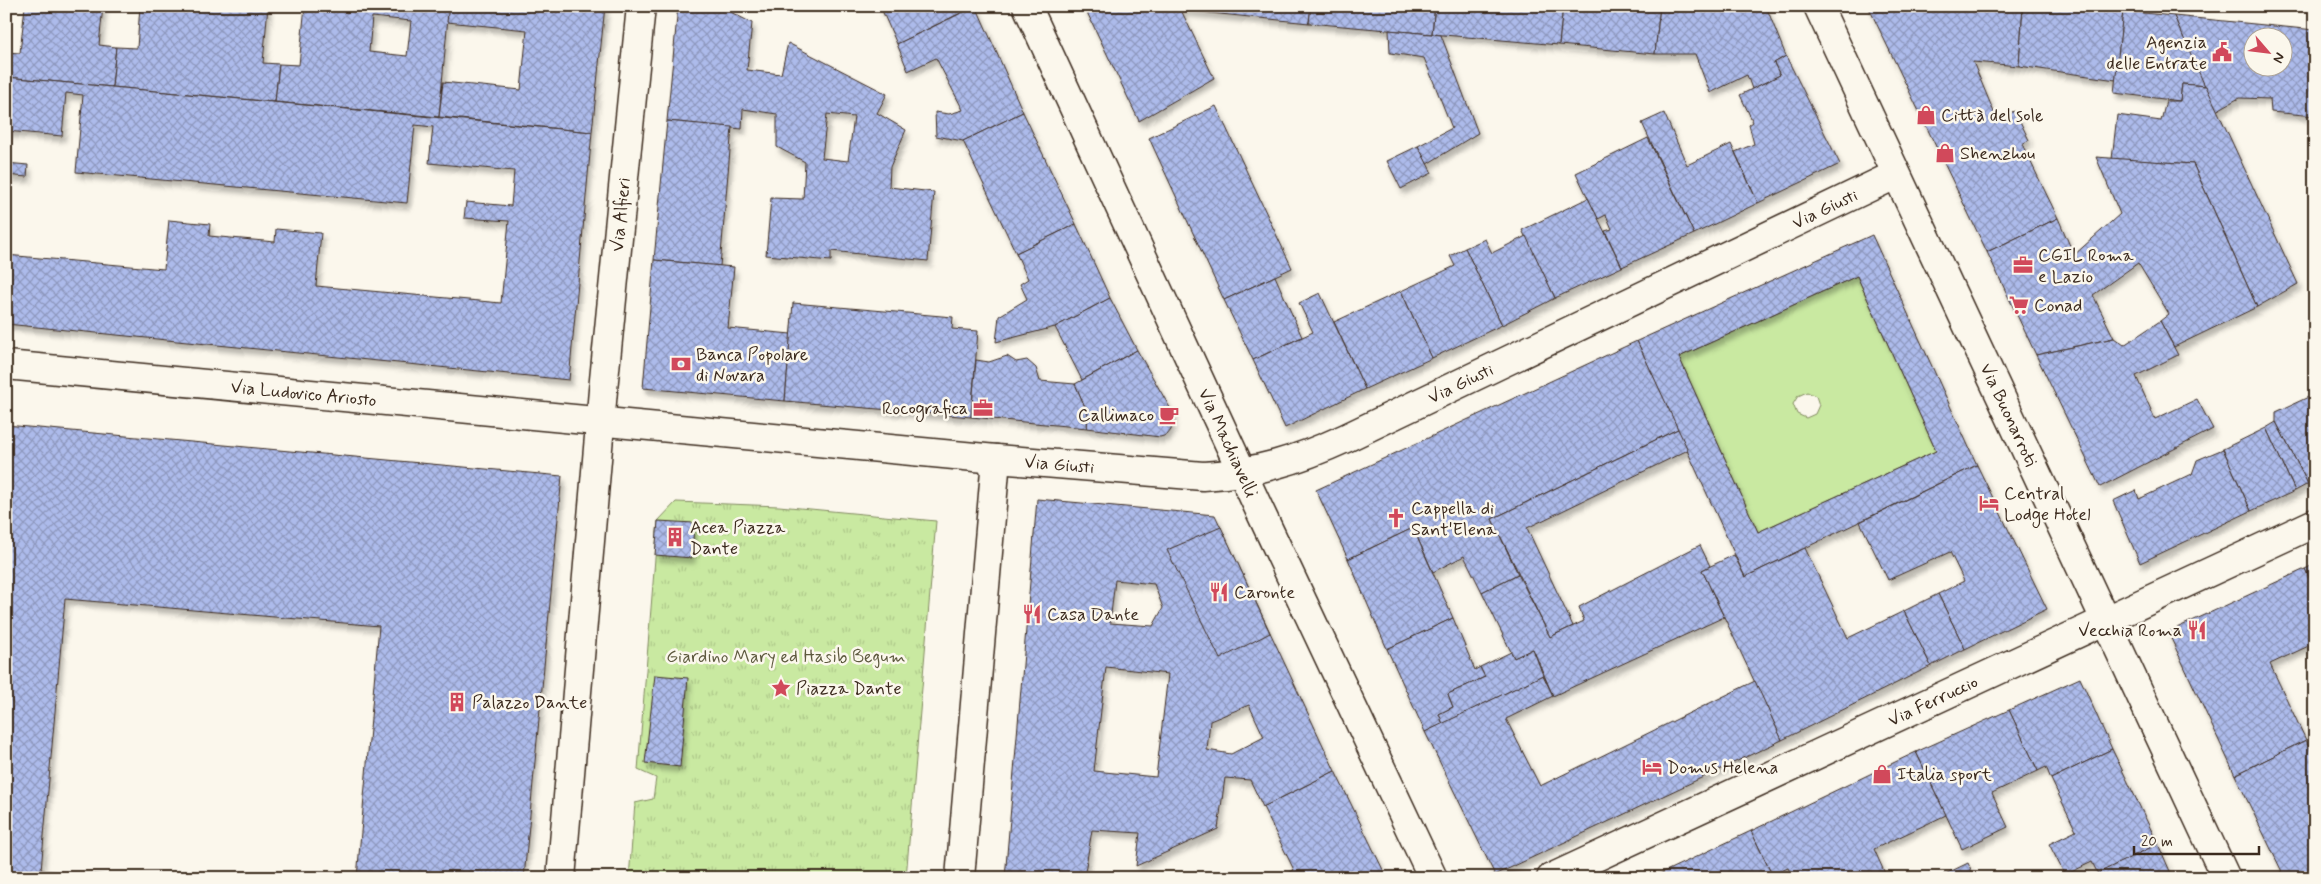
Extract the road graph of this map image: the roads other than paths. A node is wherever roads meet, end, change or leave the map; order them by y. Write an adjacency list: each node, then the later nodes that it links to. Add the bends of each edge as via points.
1 (641, 6): 6 (street, Via Alfieri)
2 (1027, 6): 8 (street, Via Machiavelli)
3 (1818, 6): 4 (street, Via Buonarroti)
4 (1895, 175): 8 (street, Via Giusti, via 1346,438 1287,462); 10 (street, Via Buonarroti)
5 (6, 365): 6 (street, Via Ludovico Ariosto)
6 (601, 422): 7 (street); 11 (street)
7 (996, 459): 8 (street, Via Giusti, via 1203,476); 12 (street)
8 (1244, 473): 13 (street, Via Machiavelli)
9 (2315, 523): 10 (street, Via Ferruccio)
10 (2106, 619): 14 (street, Via Ferruccio); 15 (street, Via Buonarroti)
11 (561, 878)
12 (960, 878)
13 (1433, 878)
14 (1551, 878)
15 (2226, 878)

